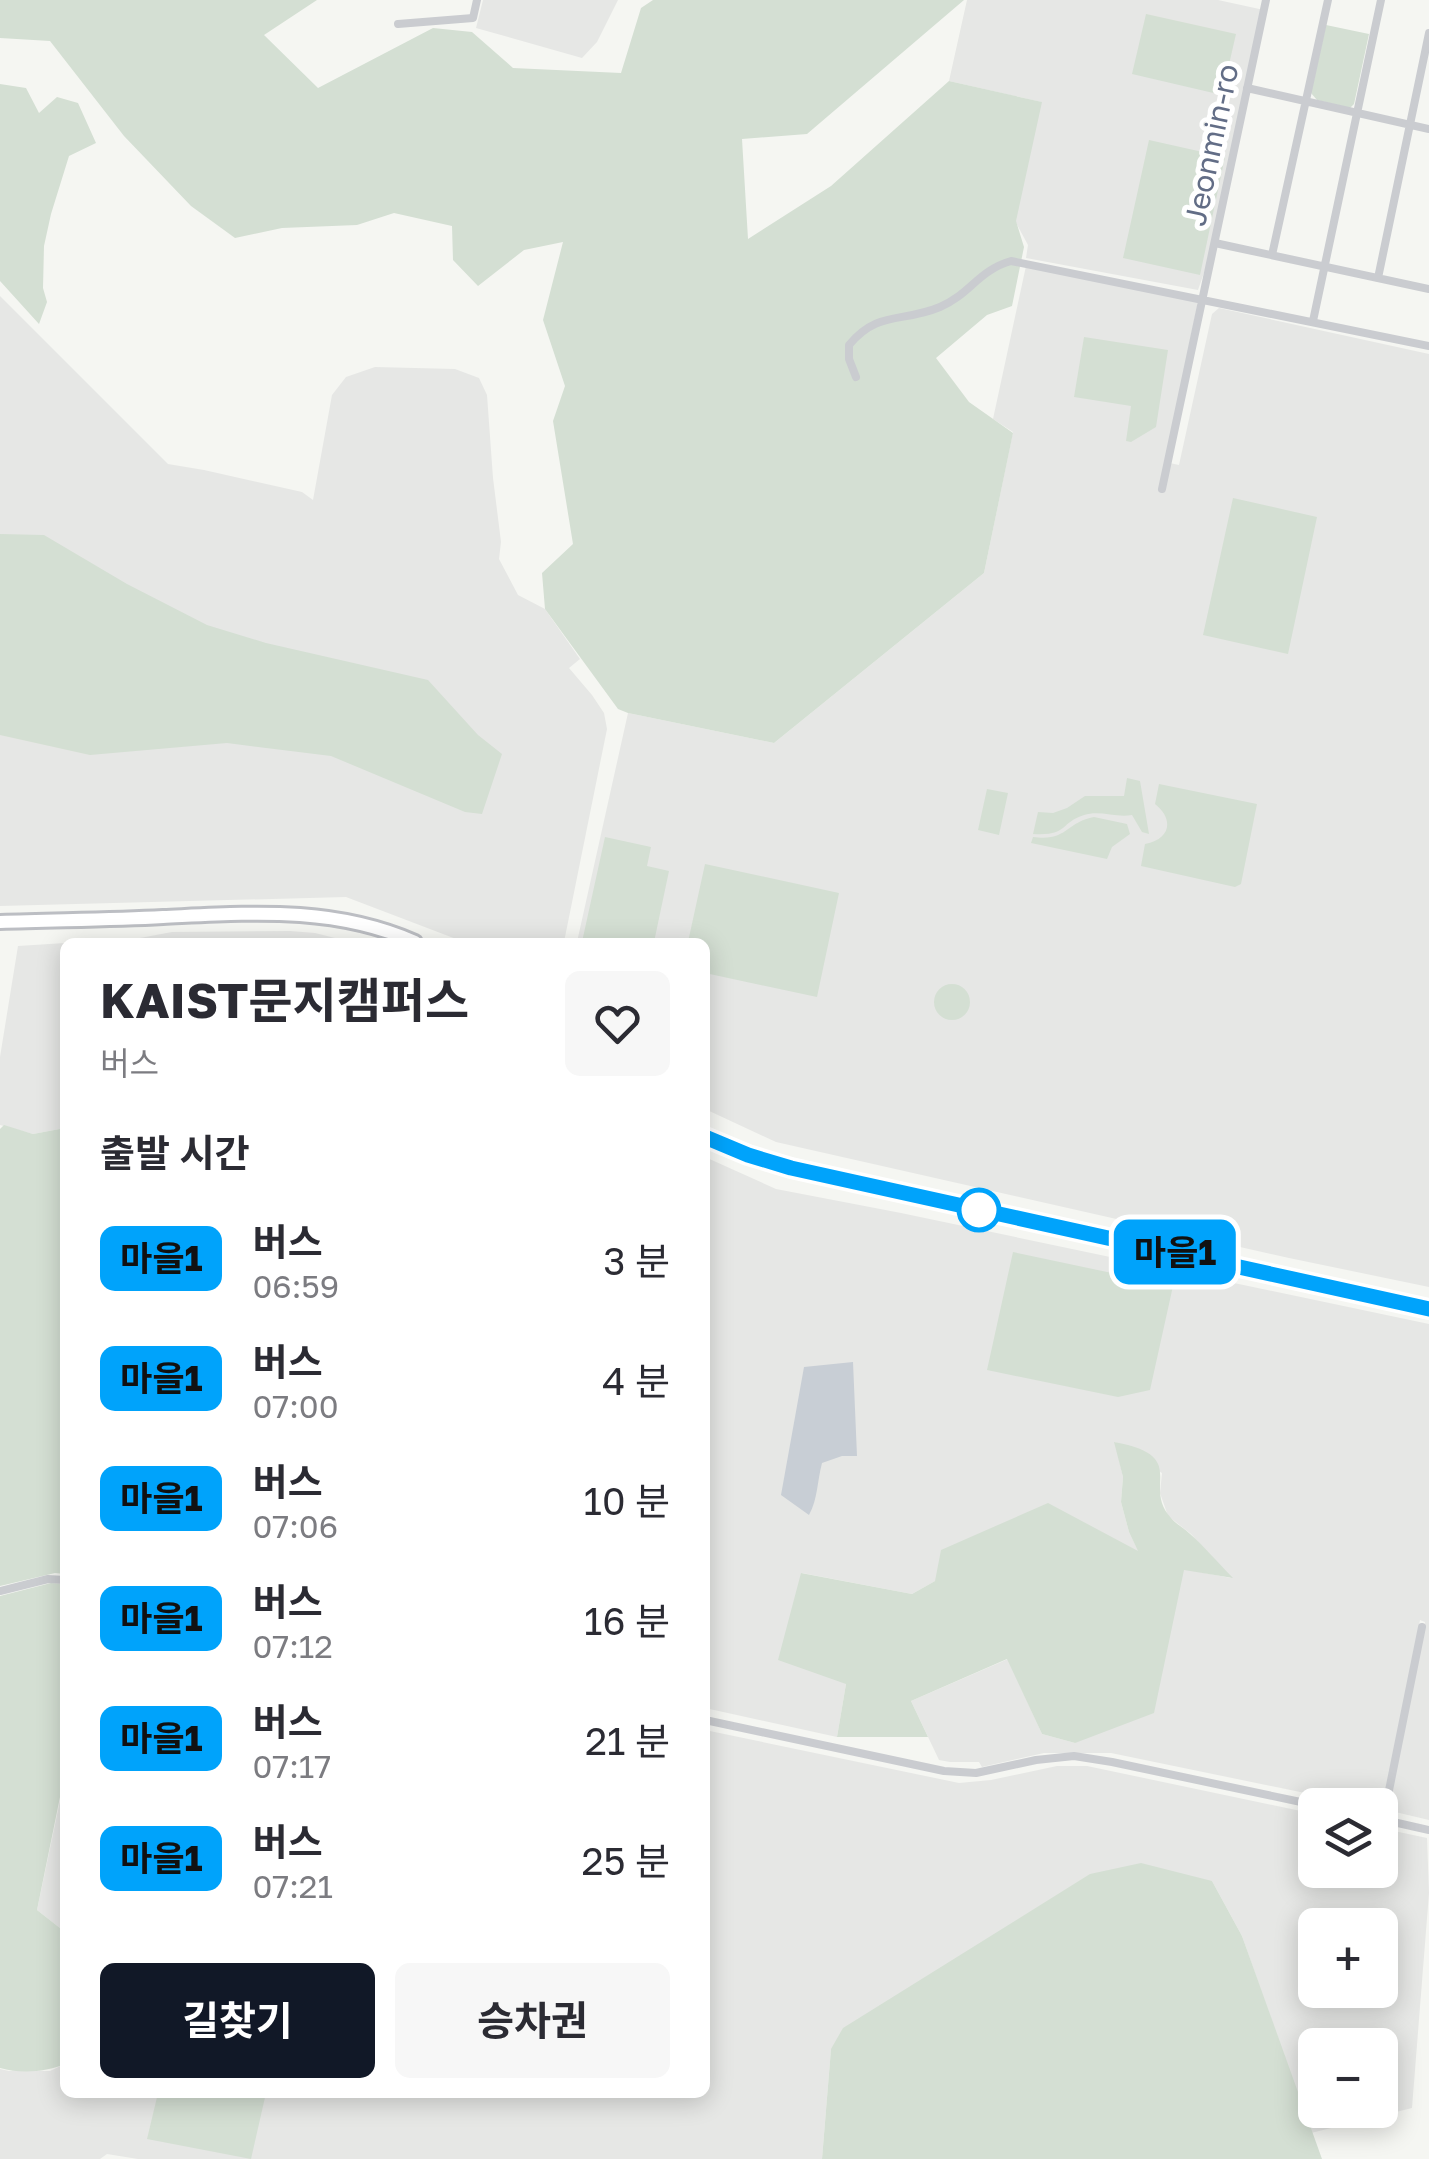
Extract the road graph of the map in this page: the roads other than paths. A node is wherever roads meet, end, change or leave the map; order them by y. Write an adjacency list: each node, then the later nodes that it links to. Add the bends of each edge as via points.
1 (478, 0): 5 (street, via 473,18)
2 (1266, 0): 7 (street, Jeonmin-ro)
3 (1328, 0): 8 (street)
4 (1381, 0): 9 (street)
5 (398, 24)
6 (1429, 33): 10 (street)
7 (1247, 88): 8 (street); 12 (street, Jeonmin-ro)
8 (1306, 101): 9 (street); 13 (street)
9 (1357, 112): 10 (street); 14 (street)
10 (1410, 124): 11 (street); 15 (street)
11 (1429, 128)
12 (1214, 243): 13 (street); 17 (street, Jeonmin-ro)
13 (1272, 256): 14 (street)
14 (1324, 266): 15 (street); 18 (street)
15 (1378, 278): 16 (street)
16 (1429, 289)
17 (1203, 298): 18 (street); 20 (street, via 1010,261 941,307 867,326 849,344); 21 (street, Jeonmin-ro)
18 (1313, 321): 19 (street)
19 (1429, 346)
20 (856, 376)
21 (1162, 488)
22 (0, 922): 23 (main road, via 302,914)
23 (403, 938)
24 (710, 1139): 25 (main road, via 812,1173)
25 (1429, 1309)
26 (60, 1580): 27 (street)
27 (0, 1592)
28 (1422, 1626): 30 (street)
29 (710, 1721): 31 (street, via 944,1772 1074,1756)
30 (1388, 1788)
31 (1298, 1801)
32 (1398, 1823): 33 (street)
33 (1429, 1830)

